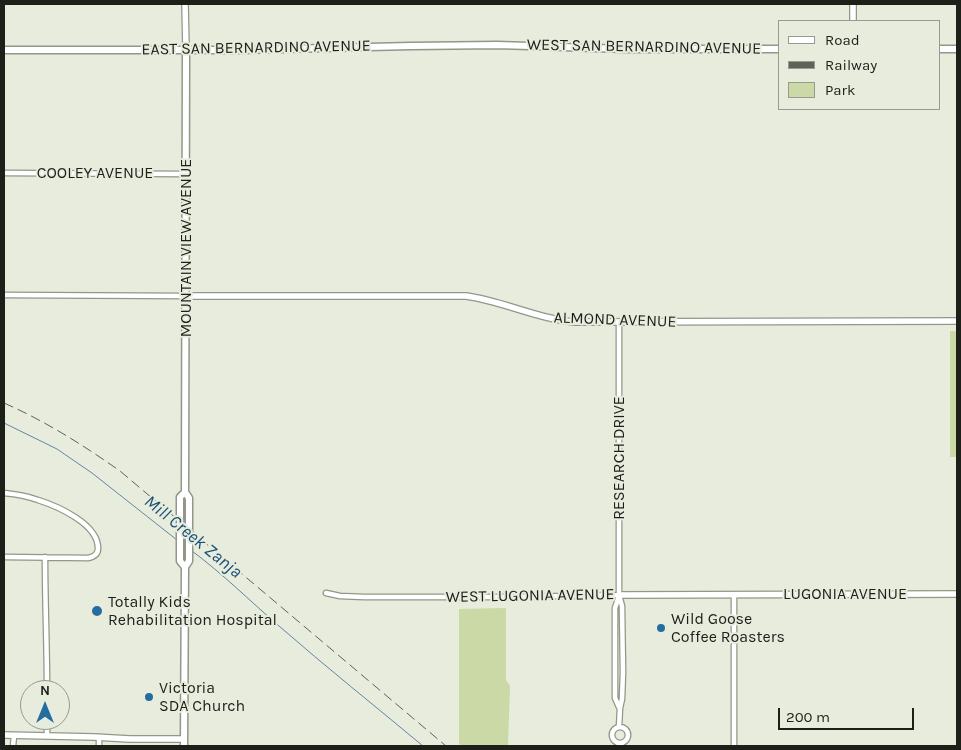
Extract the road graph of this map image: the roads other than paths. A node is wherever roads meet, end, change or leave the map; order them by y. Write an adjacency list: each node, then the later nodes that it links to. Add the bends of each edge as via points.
1 (185, 4): 6 (street, MOUNTAIN VIEW AVENUE)
2 (853, 4): 3 (street)
3 (853, 20)
4 (508, 46): 6 (main road, EAST SAN BERNARDINO AVENUE); 7 (main road, WEST SAN BERNARDINO AVENUE)
5 (957, 48): 8 (main road)
6 (186, 49): 9 (main road, EAST SAN BERNARDINO AVENUE); 11 (main road, MOUNTAIN VIEW AVENUE)
7 (778, 49)
8 (941, 49)
9 (4, 50)
10 (4, 173): 11 (street, COOLEY AVENUE)
11 (186, 174): 13 (main road, MOUNTAIN VIEW AVENUE)
12 (4, 295): 13 (street)
13 (186, 296): 15 (street, ALMOND AVENUE, via 466,296 554,319); 16 (main road, MOUNTAIN VIEW AVENUE)
14 (957, 321): 15 (street, ALMOND AVENUE)
15 (619, 322): 23 (street, RESEARCH DRIVE)
16 (185, 492): 20 (main road, MOUNTAIN VIEW AVENUE, via 189,498 189,561); 20 (main road, MOUNTAIN VIEW AVENUE, via 180,497 180,560)
17 (4, 493): 19 (street, via 60,508 90,529 98,546 96,555 88,558)
18 (4, 557): 19 (street)
19 (45, 557): 25 (street)
20 (185, 567): 32 (main road, MOUNTAIN VIEW AVENUE)
21 (326, 593): 23 (street, WEST LUGONIA AVENUE, via 391,597)
22 (957, 594): 24 (street, LUGONIA AVENUE)
23 (619, 595): 24 (street, WEST LUGONIA AVENUE); 26 (street, RESEARCH DRIVE, via 615,608 615,698 620,708)
24 (734, 595): 35 (street)
25 (47, 680)
26 (619, 727)
27 (47, 730): 30 (street)
28 (4, 735): 29 (street)
29 (14, 736): 30 (street); 33 (street)
30 (47, 736): 31 (street)
31 (99, 737): 32 (street); 34 (street)
32 (184, 743)
33 (13, 746)
34 (99, 746)
35 (734, 746)

